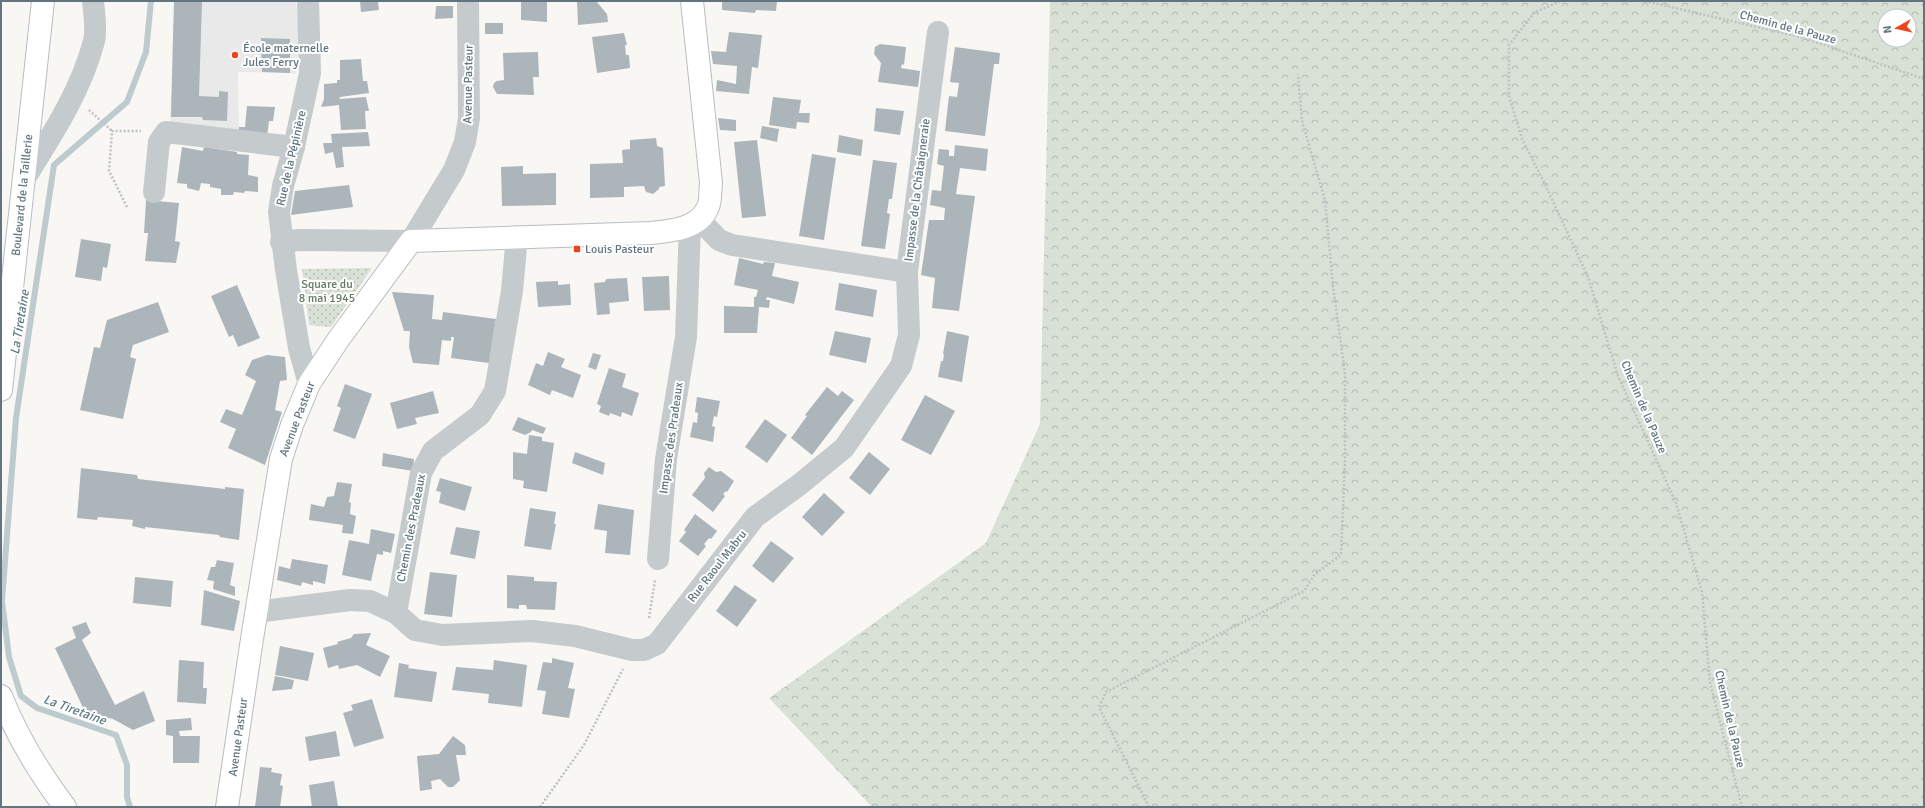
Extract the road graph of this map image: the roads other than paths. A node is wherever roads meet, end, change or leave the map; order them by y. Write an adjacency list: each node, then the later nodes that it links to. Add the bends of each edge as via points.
1 (43, 1): 8 (main road, Boulevard de la Taillerie)
2 (93, 1): 8 (street, via 94,40 77,85 56,128)
3 (308, 1): 7 (street, Rue de la Pépinière, via 310,73)
4 (468, 1): 12 (street, Avenue Pasteur, via 469,118 465,142 454,170)
5 (692, 1): 10 (main road, via 711,182 708,207)
6 (938, 32): 14 (street, Impasse de la Châtaigneraie)
7 (294, 147): 9 (street, via 166,132 159,142); 13 (street, Rue de la Pépinière, via 279,212)
8 (25, 178): 16 (main road, Boulevard de la Taillerie)
9 (154, 192)
10 (695, 222): 11 (main road, via 672,231 651,233); 14 (street, Impasse de la Châtaigneraie, via 719,240 732,245); 17 (street, Impasse des Pradeaux, via 686,337 666,460)
11 (517, 236): 12 (main road); 19 (street, Chemin des Pradeaux, via 512,291 495,390 480,415 433,451 420,473)
12 (411, 241): 13 (street); 15 (main road, Avenue Pasteur)
13 (281, 242): 15 (street, Rue de la Pépinière)
14 (906, 272): 19 (street, Rue Raoul Mabru, via 910,335 897,372 844,448 800,485 755,517 657,644 638,650 575,636 532,631 442,635 415,630)
15 (309, 384): 18 (main road, Avenue Pasteur, via 282,459)
16 (1, 390)
17 (658, 560)
18 (256, 612): 19 (street, via 350,600 370,601); 22 (main road, Avenue Pasteur)
19 (396, 613)
20 (1, 696): 21 (main road, via 12,726 42,776)
21 (65, 807)
22 (227, 807)

